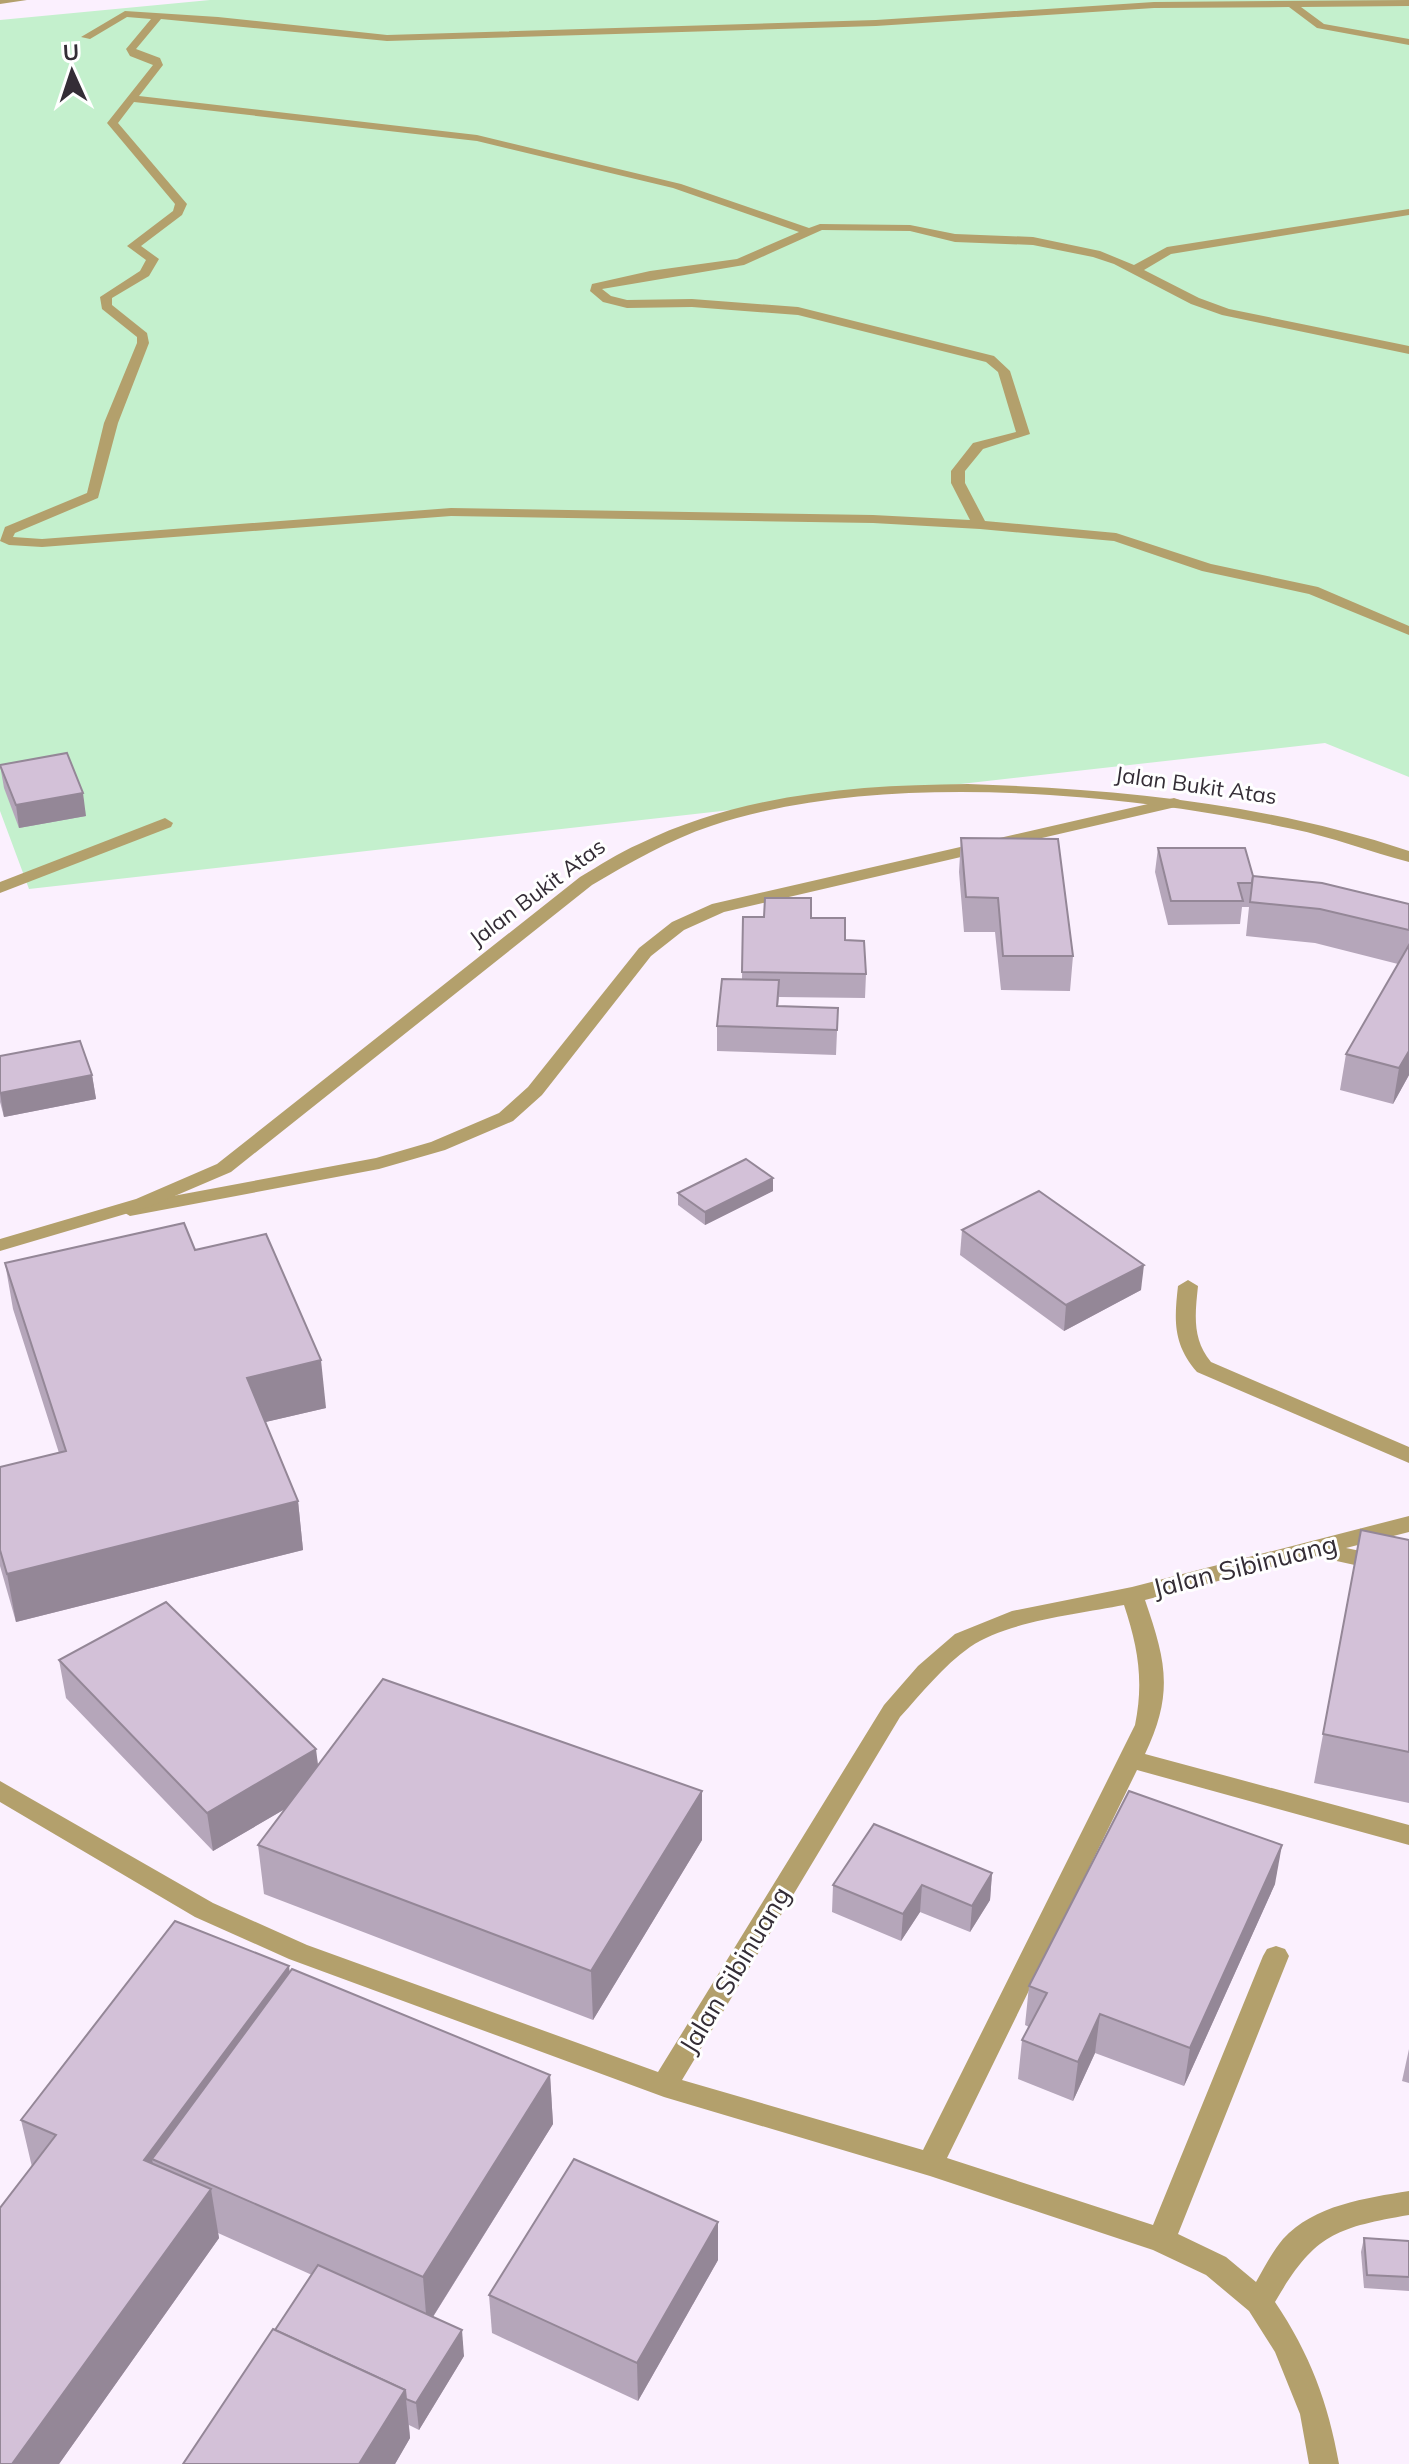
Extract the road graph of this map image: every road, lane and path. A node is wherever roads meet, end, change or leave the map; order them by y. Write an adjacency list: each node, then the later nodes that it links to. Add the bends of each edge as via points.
1 (22, 0): 2 (street)
2 (0, 1)
3 (1291, 3): 4 (street); 5 (street, via 387,38); 7 (street, via 1321,26)
4 (1409, 3)
5 (159, 15): 6 (street, via 123,14); 8 (street, via 131,49 158,63)
6 (86, 37)
7 (1409, 42)
8 (133, 99): 10 (street, via 477,138 677,186); 13 (street, via 113,120 113,127 178,198 181,209 133,246 153,259 145,273 104,301 143,336 143,343 111,423 93,495 10,530 5,538 9,541 42,543 451,512)
9 (1409, 212): 11 (street, via 1167,251)
10 (807, 231): 11 (street, via 835,225 910,228 955,238 1033,241 1108,257); 13 (street, via 754,258 603,283 596,291 627,304 798,311 990,359 1004,371 1023,434 978,446 958,471 958,483)
11 (1133, 269): 12 (street, via 1226,312)
12 (1409, 350)
13 (980, 525): 14 (street, via 1116,537 1207,568 1313,590)
14 (1409, 631)
15 (1174, 803): 17 (street, Jalan Bukit Atas, via 1269,818); 19 (street, via 718,908 678,926 645,952 535,1091 506,1117 474,1133 379,1163); 19 (street, Jalan Bukit Atas, via 999,789 877,791 741,811 663,838 586,881 224,1168)
16 (165, 823): 18 (street)
17 (1409, 857)
18 (0, 888)
19 (130, 1210): 20 (street, Jalan Bukit Atas)
20 (0, 1245)
21 (1188, 1286): 22 (street, via 1184,1338 1204,1367)
22 (1409, 1456)
23 (1409, 1524): 24 (street, Jalan Sibinuang)
24 (1315, 1549): 25 (street); 26 (street, Jalan Sibinuang)
25 (1409, 1569)
26 (1132, 1595): 27 (street, via 1154,1661 1155,1693); 31 (street, Jalan Sibinuang, via 1020,1617 963,1640 926,1672 892,1711)
27 (1130, 1759): 29 (street); 32 (street)
28 (0, 1790): 31 (street, via 204,1910 298,1952)
29 (1409, 1835)
30 (1276, 1956): 34 (street)
31 (664, 2086): 32 (street)
32 (930, 2164): 34 (street)
33 (1409, 2203): 35 (street, via 1361,2211 1321,2226 1293,2248)
34 (1161, 2240): 35 (street, via 1216,2266)
35 (1259, 2302): 36 (street, via 1287,2345 1315,2414)
36 (1324, 2464)

